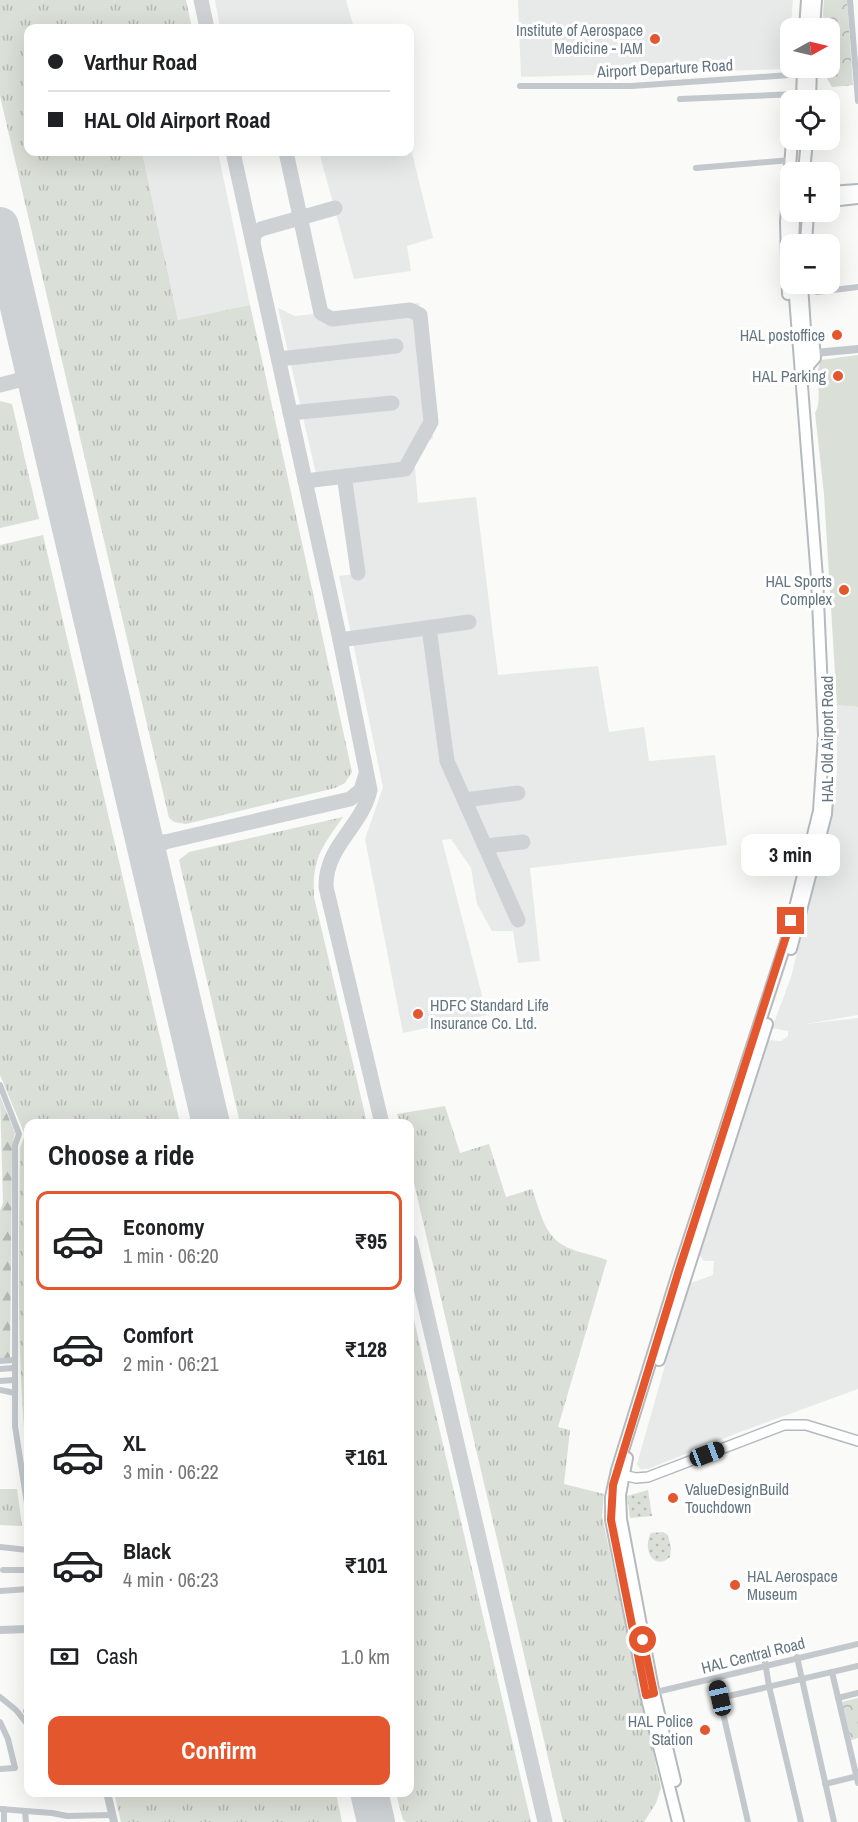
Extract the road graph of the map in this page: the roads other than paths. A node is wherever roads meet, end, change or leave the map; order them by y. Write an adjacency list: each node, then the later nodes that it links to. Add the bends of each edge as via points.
1 (807, 0): 4 (main road)
2 (816, 0): 5 (main road)
3 (850, 0): 8 (street)
4 (806, 18)
5 (815, 18)
6 (780, 75): 7 (street, Airport Departure Road, via 631,86)
7 (520, 86)
8 (857, 88): 11 (street)
9 (780, 98): 10 (street)
10 (680, 99)
11 (858, 101)
12 (792, 150): 13 (main road)
13 (791, 160): 14 (street)
14 (696, 168)
15 (858, 190): 16 (main road)
16 (840, 191)
17 (858, 198): 18 (main road)
18 (840, 200)
19 (788, 222): 27 (main road, via 789,322 796,358)
20 (858, 287): 21 (street)
21 (840, 289)
22 (795, 294): 27 (main road)
23 (802, 294): 27 (main road)
24 (808, 294): 26 (main road)
25 (858, 349): 26 (street)
26 (815, 353): 27 (main road, via 815,358)
27 (804, 365): 28 (main road, HAL Old Airport Road, via 823,578 830,758 826,814)
28 (789, 942): 39 (main road, HAL Old Airport Road); 39 (main road, HAL Old Airport Road, via 682,1260 620,1461)
29 (0, 1085): 30 (street, via 18,1130)
30 (14, 1360): 31 (street); 32 (street)
31 (0, 1361)
32 (14, 1368): 33 (street); 34 (street)
33 (0, 1369)
34 (14, 1380): 35 (street); 37 (street)
35 (0, 1381)
36 (0, 1390): 37 (street)
37 (15, 1393): 40 (street, via 15,1426)
38 (858, 1441): 39 (main road, via 806,1425 784,1425 648,1477)
39 (620, 1475): 58 (main road, via 621,1520)
40 (24, 1484)
41 (0, 1547): 42 (street)
42 (24, 1550)
43 (3, 1570): 44 (street)
44 (24, 1570)
45 (24, 1589): 46 (street)
46 (0, 1591)
47 (24, 1629): 48 (street)
48 (0, 1630)
49 (858, 1644): 51 (street, HAL Central Road)
50 (764, 1656): 52 (street)
51 (797, 1657): 52 (street, HAL Central Road); 56 (street)
52 (765, 1665): 55 (street, HAL Central Road); 57 (street)
53 (858, 1666): 54 (street)
54 (832, 1672): 56 (street); 62 (street)
55 (715, 1678): 58 (street, HAL Central Road); 61 (street)
56 (801, 1679): 57 (street); 71 (street)
57 (769, 1686): 61 (street); 84 (street)
58 (650, 1694): 81 (main road); 82 (main road)
59 (858, 1694): 62 (street)
60 (0, 1696): 63 (street)
61 (720, 1698): 83 (street)
62 (838, 1698): 68 (street)
63 (24, 1720)
64 (0, 1722): 65 (street)
65 (8, 1739): 66 (street); 69 (street, via 15,1768)
66 (0, 1740)
67 (858, 1744): 68 (street)
68 (849, 1747): 70 (street)
69 (0, 1768)
70 (858, 1779): 71 (street)
71 (825, 1784): 85 (street)
72 (108, 1797): 76 (street)
73 (2, 1809): 74 (street); 78 (street)
74 (25, 1811): 75 (street); 79 (street)
75 (37, 1812): 77 (street); 80 (street)
76 (113, 1818): 77 (street)
77 (85, 1819)
78 (4, 1822)
79 (26, 1822)
80 (38, 1822)
81 (678, 1822)
82 (685, 1822)
83 (748, 1822)
84 (801, 1822)
85 (834, 1822)

